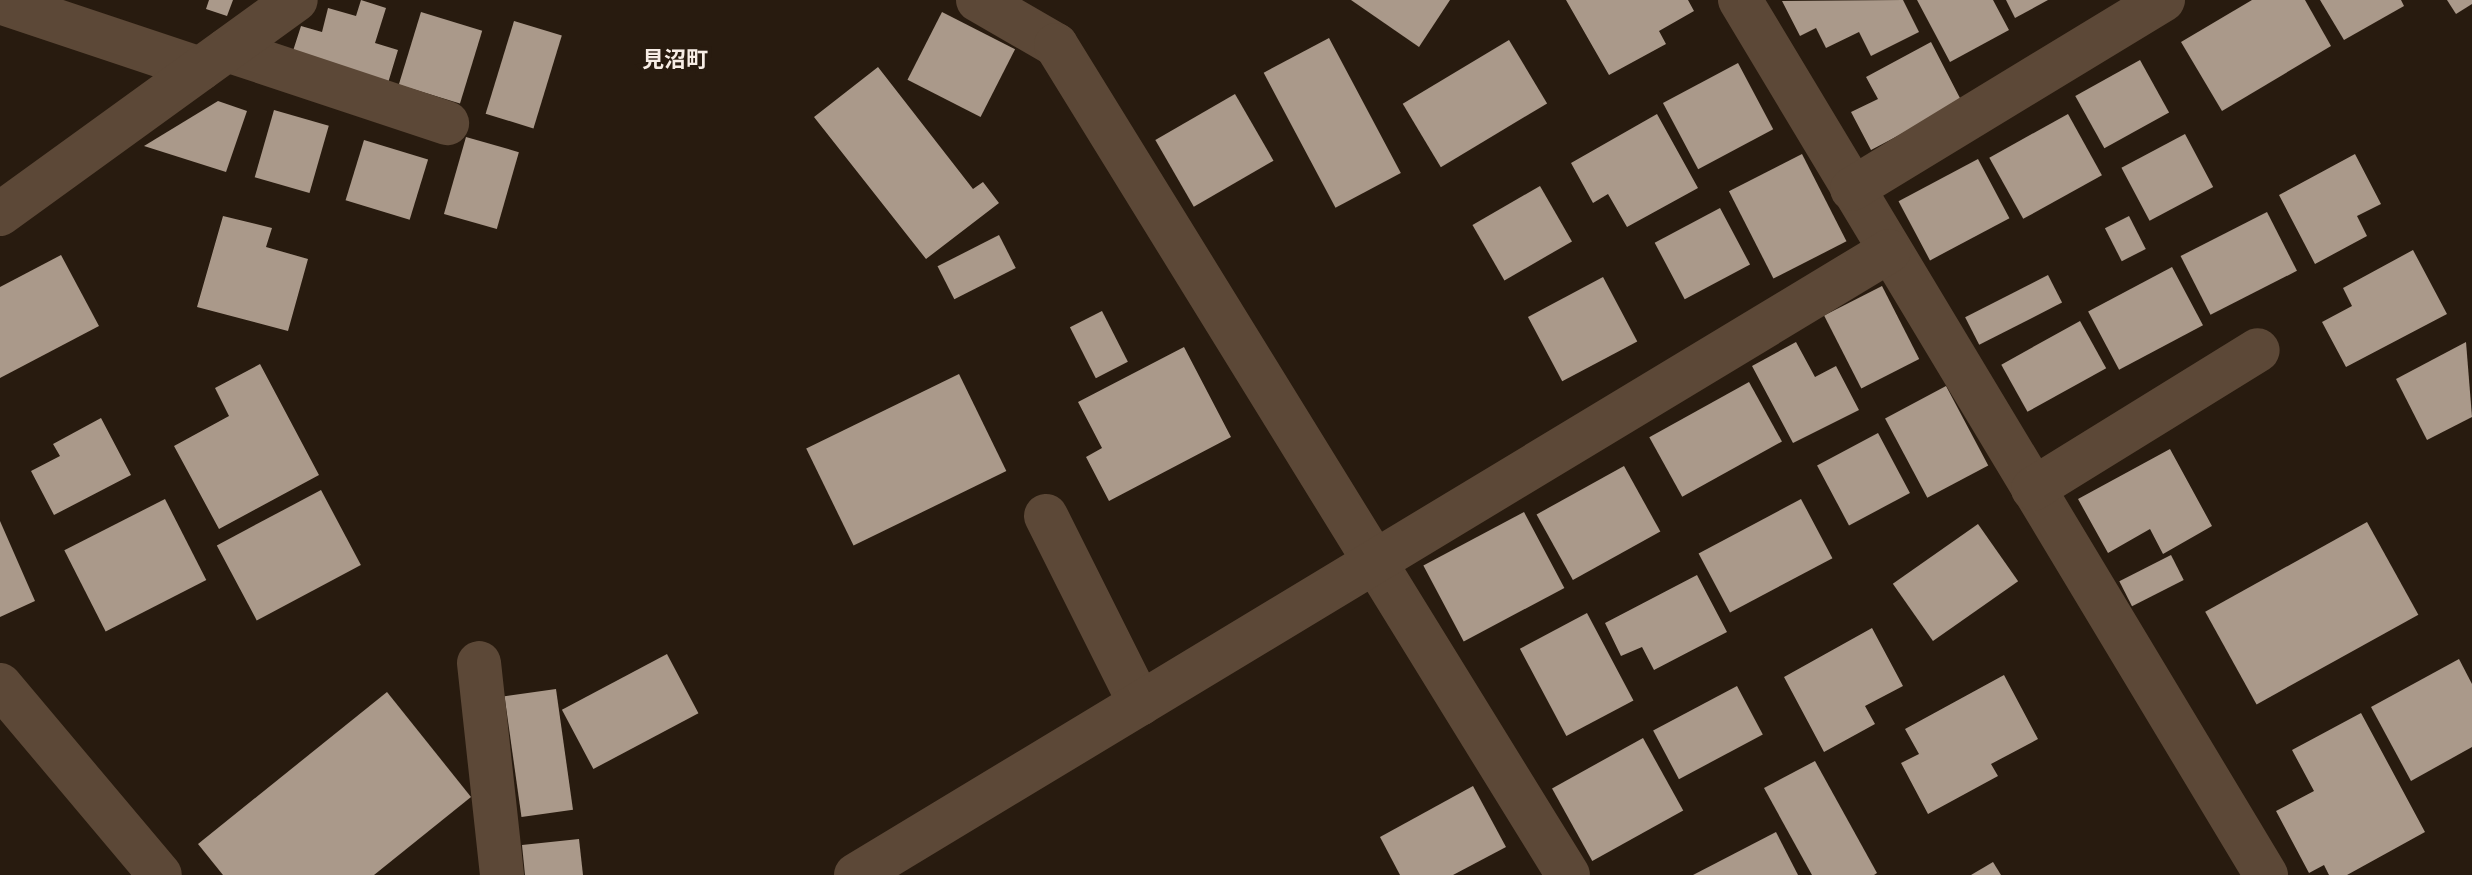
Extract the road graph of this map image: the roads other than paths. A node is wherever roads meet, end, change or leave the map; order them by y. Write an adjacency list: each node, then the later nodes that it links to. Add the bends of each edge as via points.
1 (296, 0): 6 (street)
2 (978, 0): 14 (street, via 1056,45)
3 (1740, 0): 8 (street)
4 (2163, 0): 8 (street)
5 (0, 2): 6 (street)
6 (214, 59): 7 (street); 9 (street)
7 (447, 123)
8 (1852, 189): 10 (street)
9 (0, 214)
10 (1889, 251): 12 (street); 14 (street)
11 (2258, 350): 12 (street)
12 (2033, 489): 22 (street)
13 (1046, 516): 17 (street)
14 (1378, 561): 17 (street); 21 (street)
15 (479, 663): 19 (street)
16 (0, 685): 18 (street)
17 (1140, 704): 20 (street)
18 (160, 875)
19 (502, 875)
20 (856, 875)
21 (1568, 875)
22 (2266, 875)

